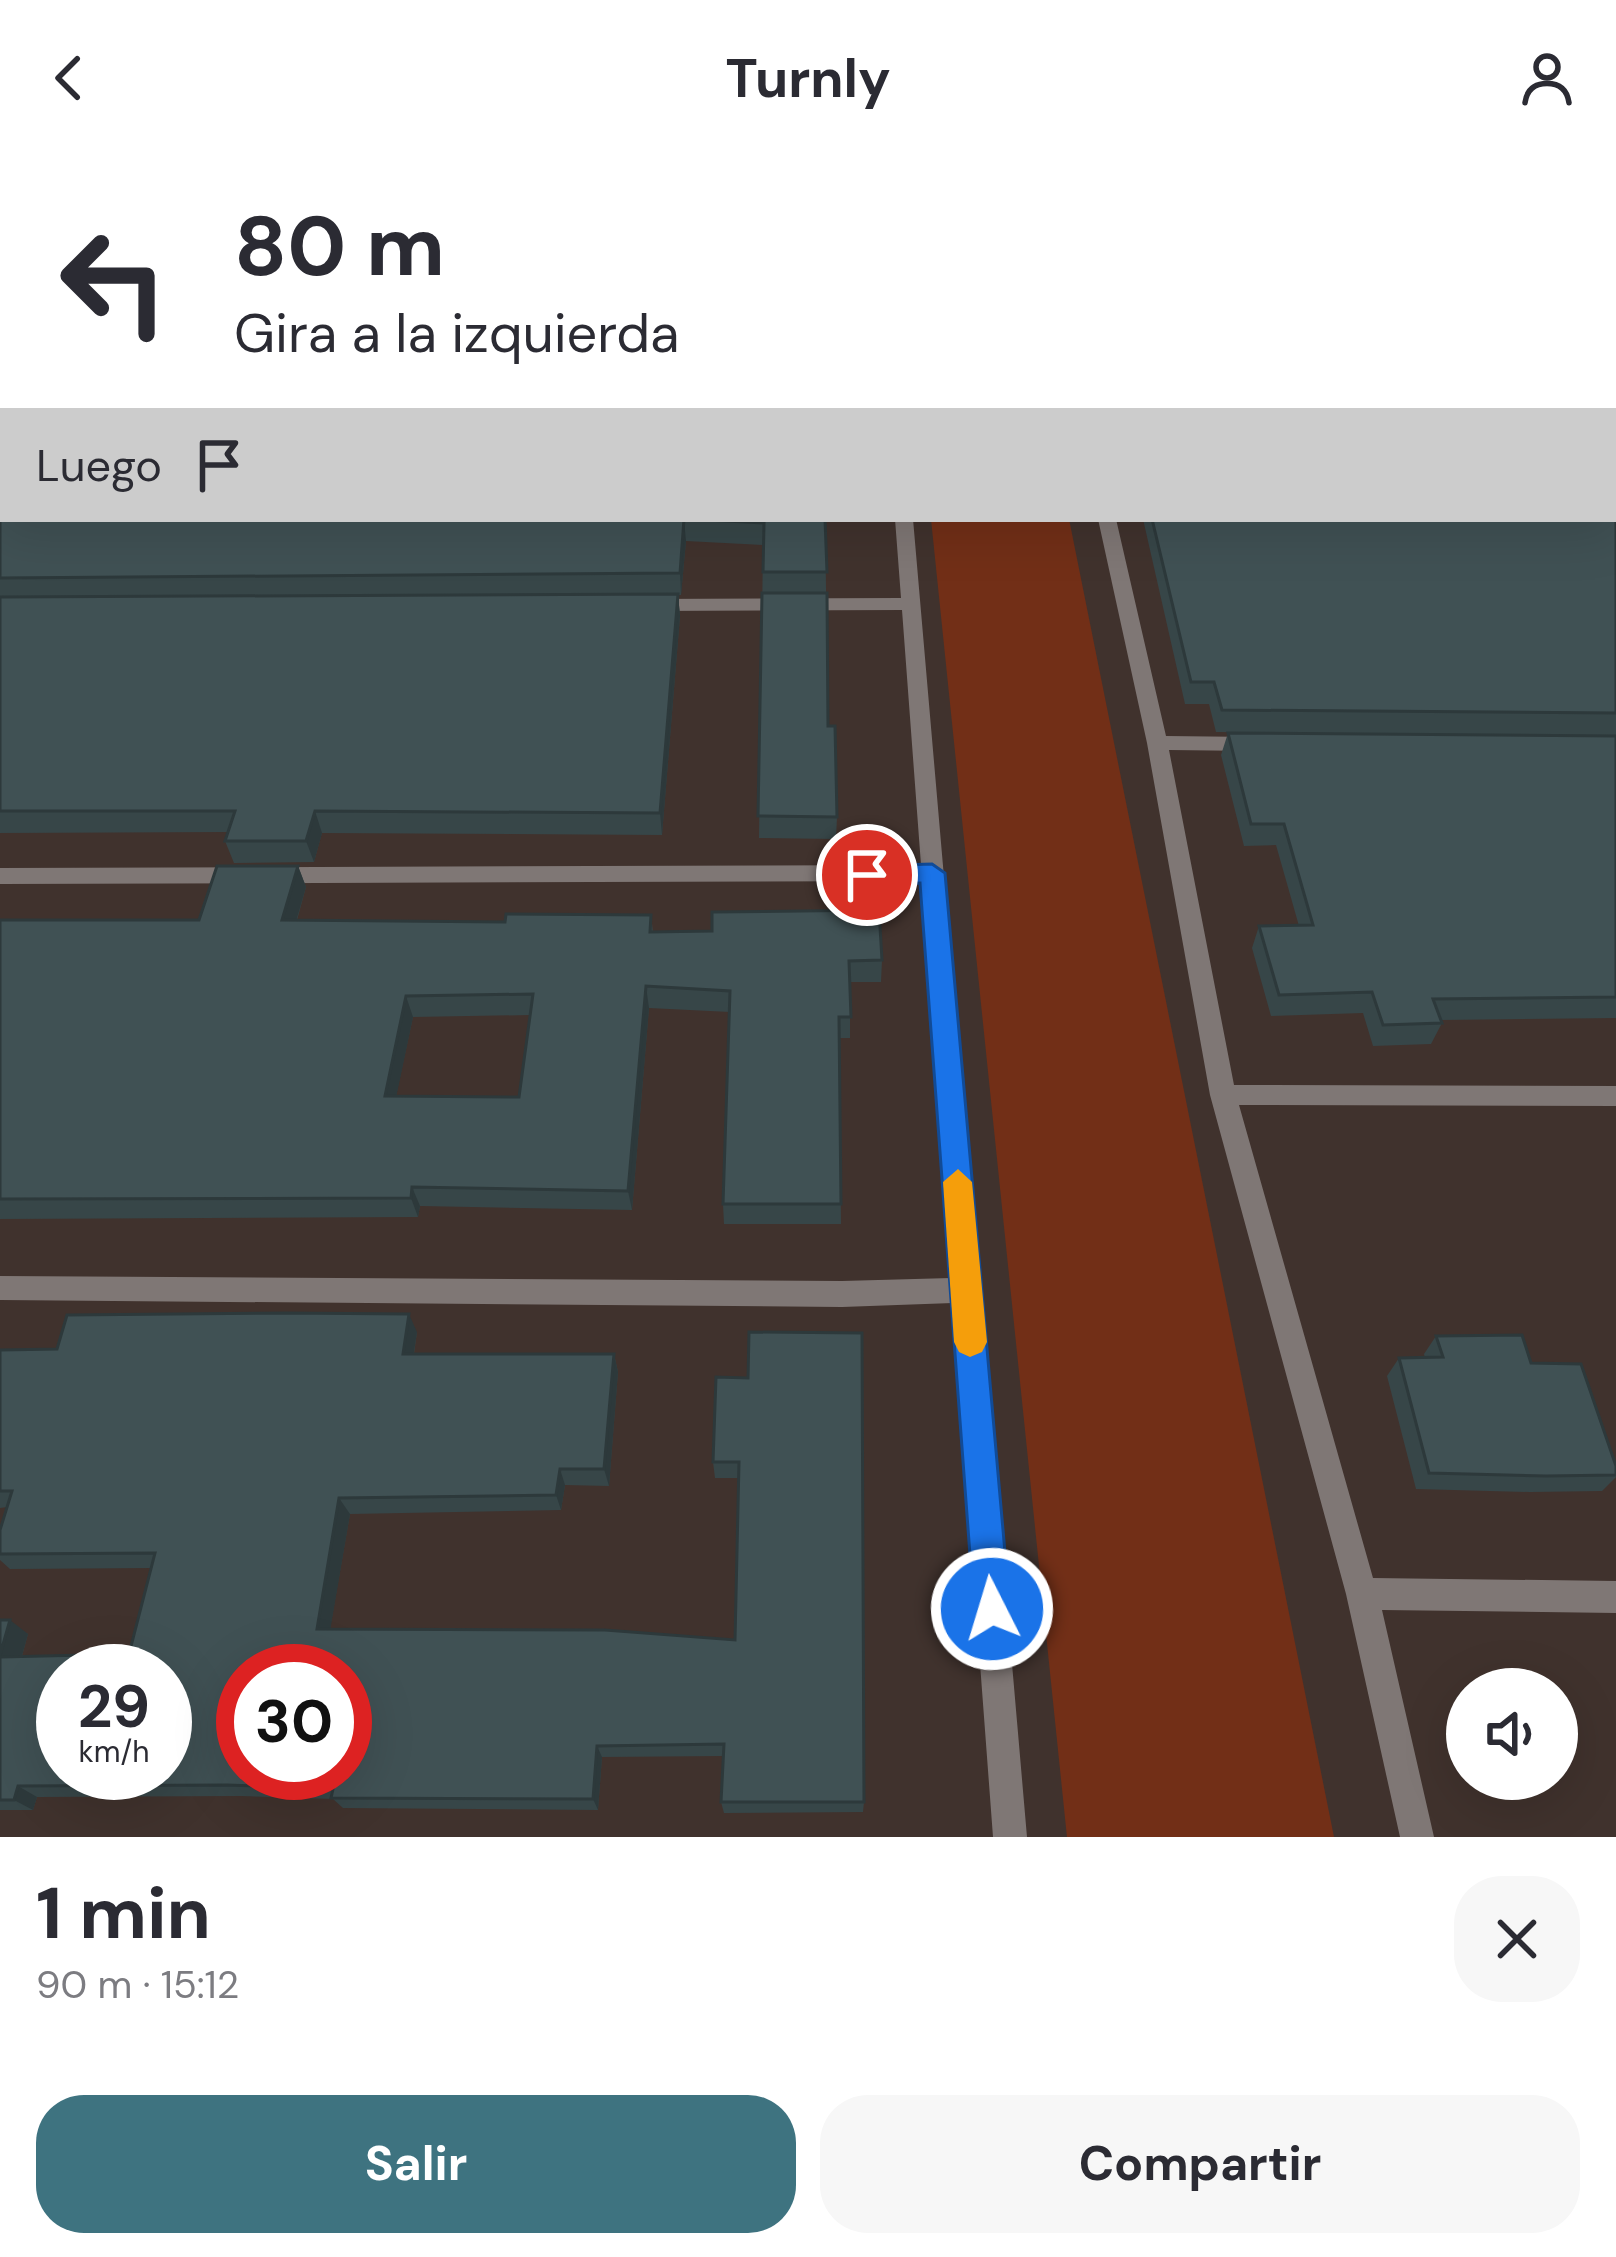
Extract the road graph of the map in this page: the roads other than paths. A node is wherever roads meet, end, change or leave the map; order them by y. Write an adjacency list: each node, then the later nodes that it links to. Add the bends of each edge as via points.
1 (904, 522): 3 (street)
2 (1108, 522): 5 (street)
3 (910, 604): 4 (street); 7 (street)
4 (618, 606)
5 (1157, 743): 6 (street); 9 (street)
6 (1272, 744)
7 (932, 873): 8 (street); 12 (street)
8 (0, 876)
9 (1223, 1095): 10 (street); 13 (street)
10 (1616, 1096)
11 (0, 1288): 12 (street)
12 (966, 1290): 15 (street)
13 (1362, 1594): 14 (street); 16 (street)
14 (1616, 1597)
15 (1010, 1837)
16 (1417, 1837)

